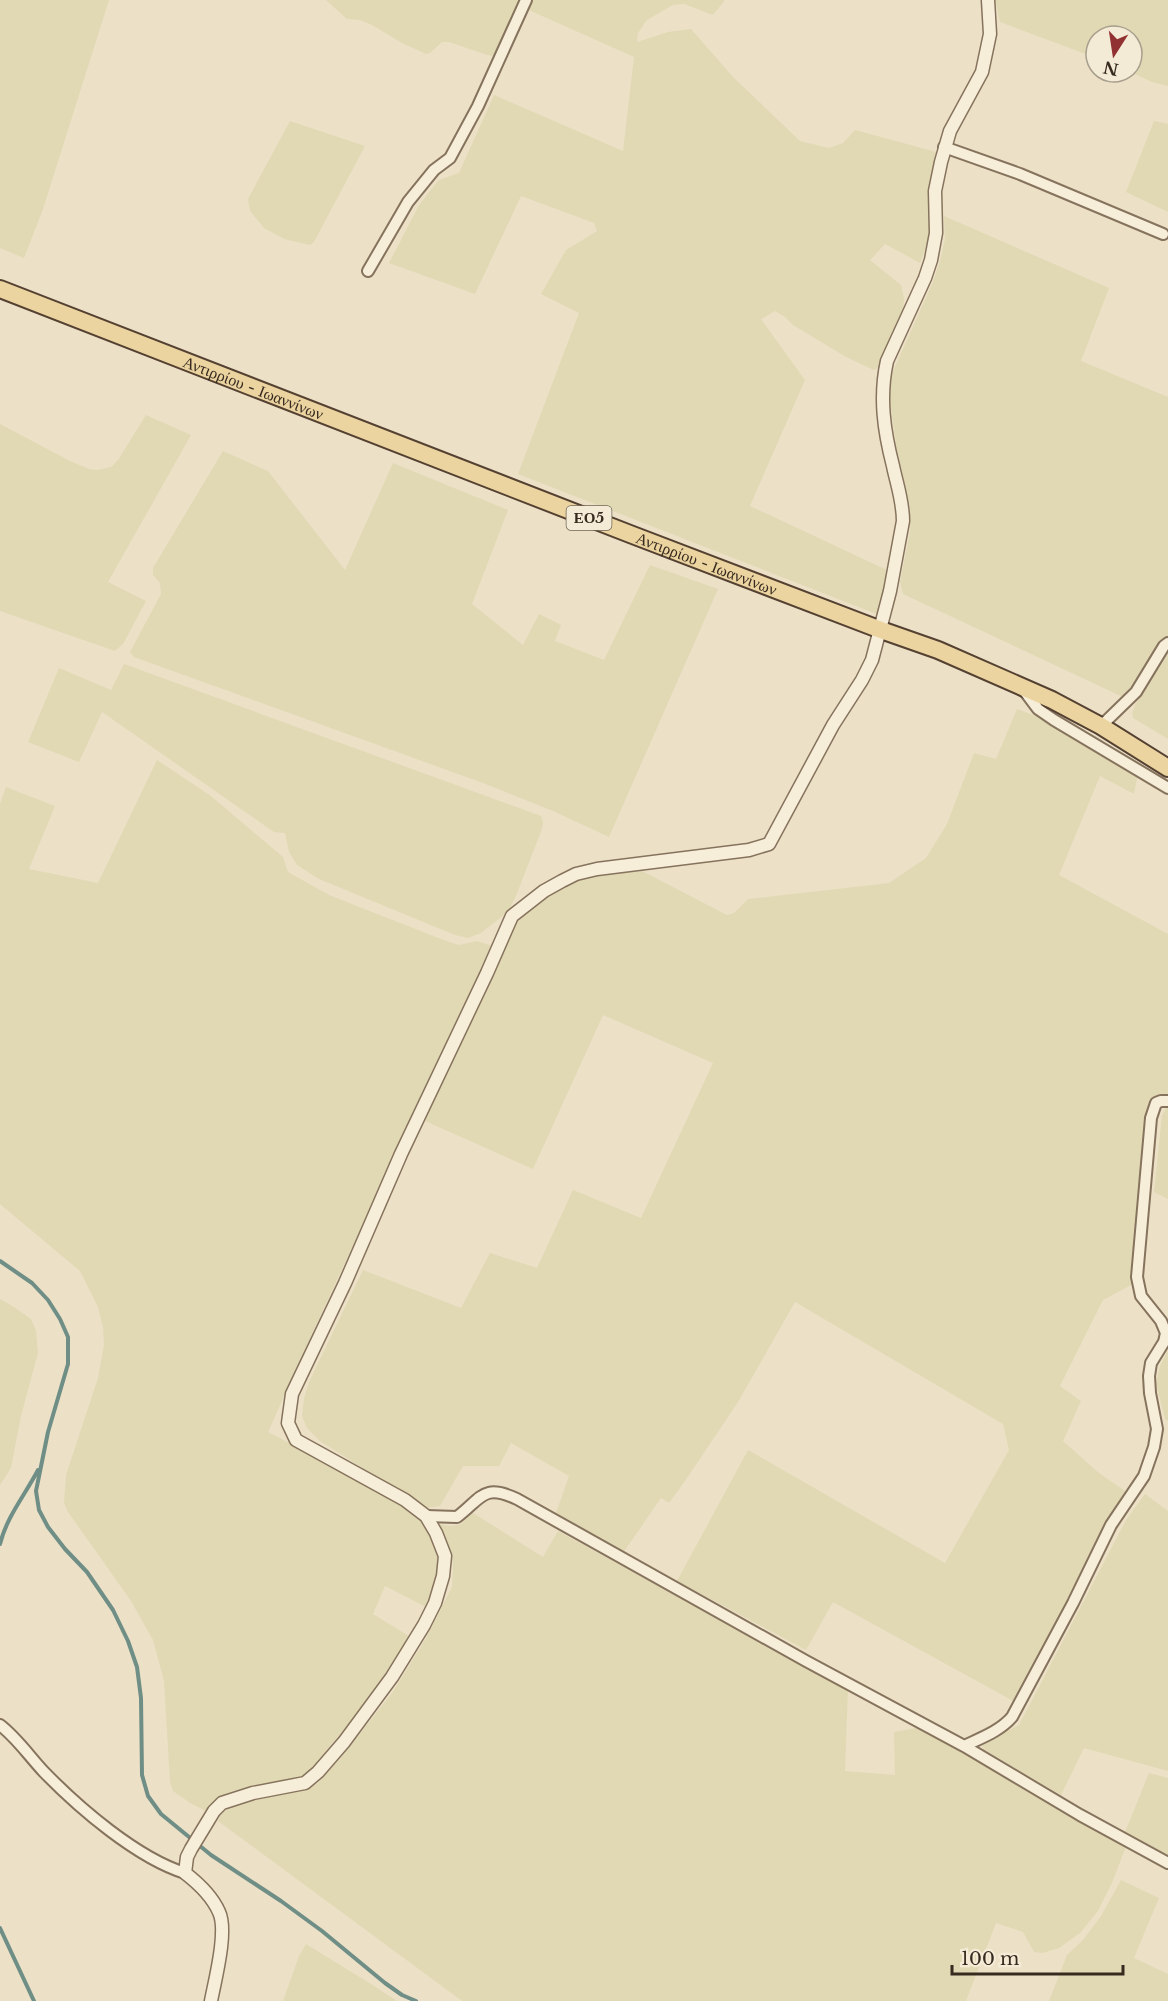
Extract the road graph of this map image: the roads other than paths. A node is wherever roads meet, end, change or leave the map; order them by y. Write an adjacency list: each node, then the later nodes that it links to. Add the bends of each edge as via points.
1 (526, 0): 5 (street, via 450,158 408,202)
2 (988, 0): 3 (street, via 990,34 982,72)
3 (944, 147): 4 (street); 7 (street, via 935,191 936,233 931,260 887,361 882,384 887,443 901,492 903,521)
4 (1163, 234)
5 (368, 271)
6 (0, 289): 7 (main road, Αντιρρίου - Ιωαννίνων / ΕΟ5)
7 (881, 630): 9 (main road, Αντιρρίου - Ιωαννίνων / ΕΟ5); 14 (street, via 867,670 769,844 576,874 544,891 512,916 292,1394 288,1423 300,1444 379,1485)
8 (1168, 643): 10 (street, via 1136,692)
9 (1019, 685): 10 (main road, Αντιρρίου - Ιωαννίνων / ΕΟ5); 12 (street, via 1038,709)
10 (1101, 726): 11 (main road, Αντιρρίου - Ιωαννίνων / ΕΟ5)
11 (1168, 768)
12 (1168, 788)
13 (1168, 1101): 16 (street, via 1156,1104 1151,1118 1137,1277 1141,1296 1166,1333 1149,1376 1157,1429 1151,1458 1144,1476 1111,1525 1012,1717 993,1732)
14 (426, 1516): 16 (street, via 454,1518 486,1494 503,1492); 18 (street, via 445,1553 444,1570 432,1610 392,1677 311,1780 222,1803 191,1849)
15 (0, 1725): 18 (street, via 54,1782 111,1830 138,1851)
16 (964, 1746): 17 (street)
17 (1168, 1863)
18 (185, 1873): 19 (street, via 212,1899 222,1922)
19 (211, 2001)

